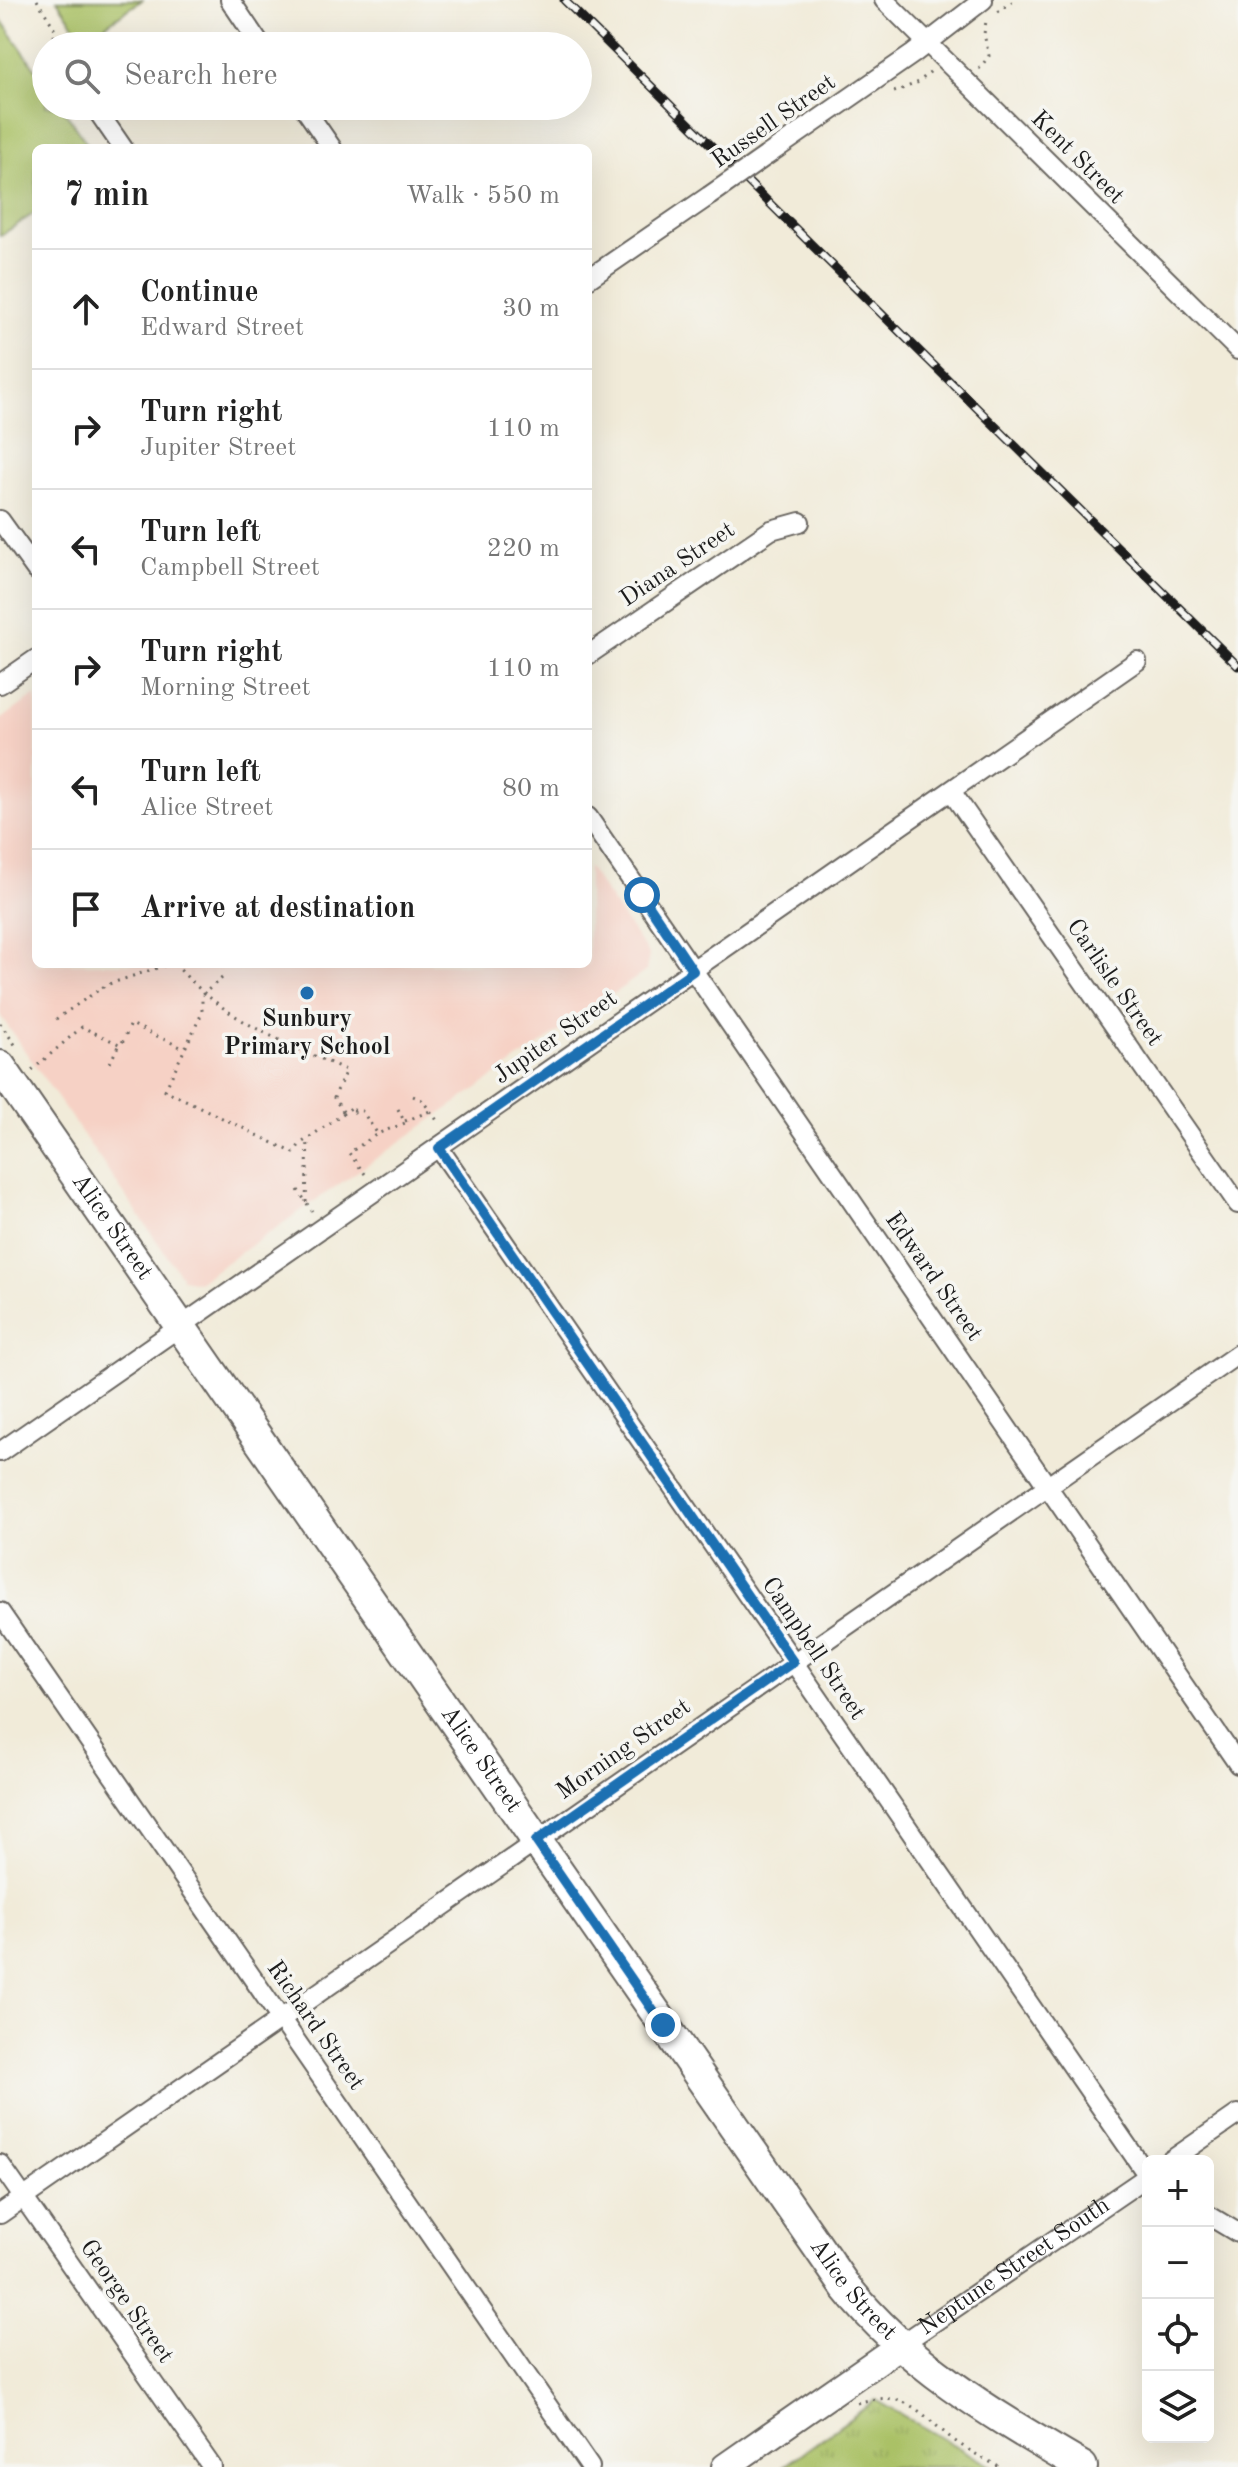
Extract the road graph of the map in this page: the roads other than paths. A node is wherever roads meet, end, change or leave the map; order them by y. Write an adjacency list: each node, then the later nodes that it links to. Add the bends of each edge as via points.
1 (230, 0): 4 (street)
2 (884, 0): 5 (street, Kent Street)
3 (983, 0): 5 (street, Russell Street)
4 (252, 32)
5 (927, 43): 10 (street, Russell Street, bridge); 11 (street, Kent Street)
6 (104, 120): 8 (street)
7 (313, 120): 9 (street)
8 (120, 144)
9 (329, 144)
10 (592, 276)
11 (1238, 350)
12 (0, 520): 14 (street)
13 (800, 522): 15 (street, Diana Street, via 771,530)
14 (32, 564)
15 (592, 652)
16 (1137, 661): 19 (street, Jupiter Street)
17 (32, 662): 18 (street)
18 (0, 684)
19 (951, 791): 21 (street, Jupiter Street); 24 (street, Carlisle Street)
20 (592, 823): 21 (street, Edward Street)
21 (693, 971): 23 (street, Jupiter Street); 28 (street, Edward Street)
22 (0, 1066): 25 (main road, Alice Street)
23 (439, 1148): 25 (street, Jupiter Street); 30 (street, Campbell Street)
24 (1238, 1204)
25 (181, 1328): 27 (street, Jupiter Street); 32 (main road, Alice Street)
26 (1238, 1354): 28 (street, Morning Street)
27 (0, 1452)
28 (1047, 1486): 30 (street, Morning Street); 31 (street, Edward Street)
29 (0, 1612): 33 (street, Richard Street)
30 (793, 1662): 32 (street, Morning Street); 37 (street, Campbell Street)
31 (1238, 1764)
32 (536, 1841): 33 (street, Morning Street); 43 (main road, Alice Street, via 845,2286)
33 (282, 2020): 39 (street, Morning Street); 45 (street, Richard Street)
34 (1238, 2114): 35 (street)
35 (1179, 2155)
36 (0, 2164): 39 (street, George Street)
37 (1142, 2167)
38 (1142, 2180): 43 (street, Neptune Street South)
39 (24, 2198): 40 (street, Morning Street); 44 (street, George Street)
40 (0, 2214)
41 (1214, 2219): 42 (street)
42 (1238, 2233)
43 (899, 2346): 46 (street, Neptune Street South); 47 (main road, Alice Street, via 969,2399)
44 (212, 2467)
45 (590, 2467)
46 (725, 2467)
47 (1082, 2467)

